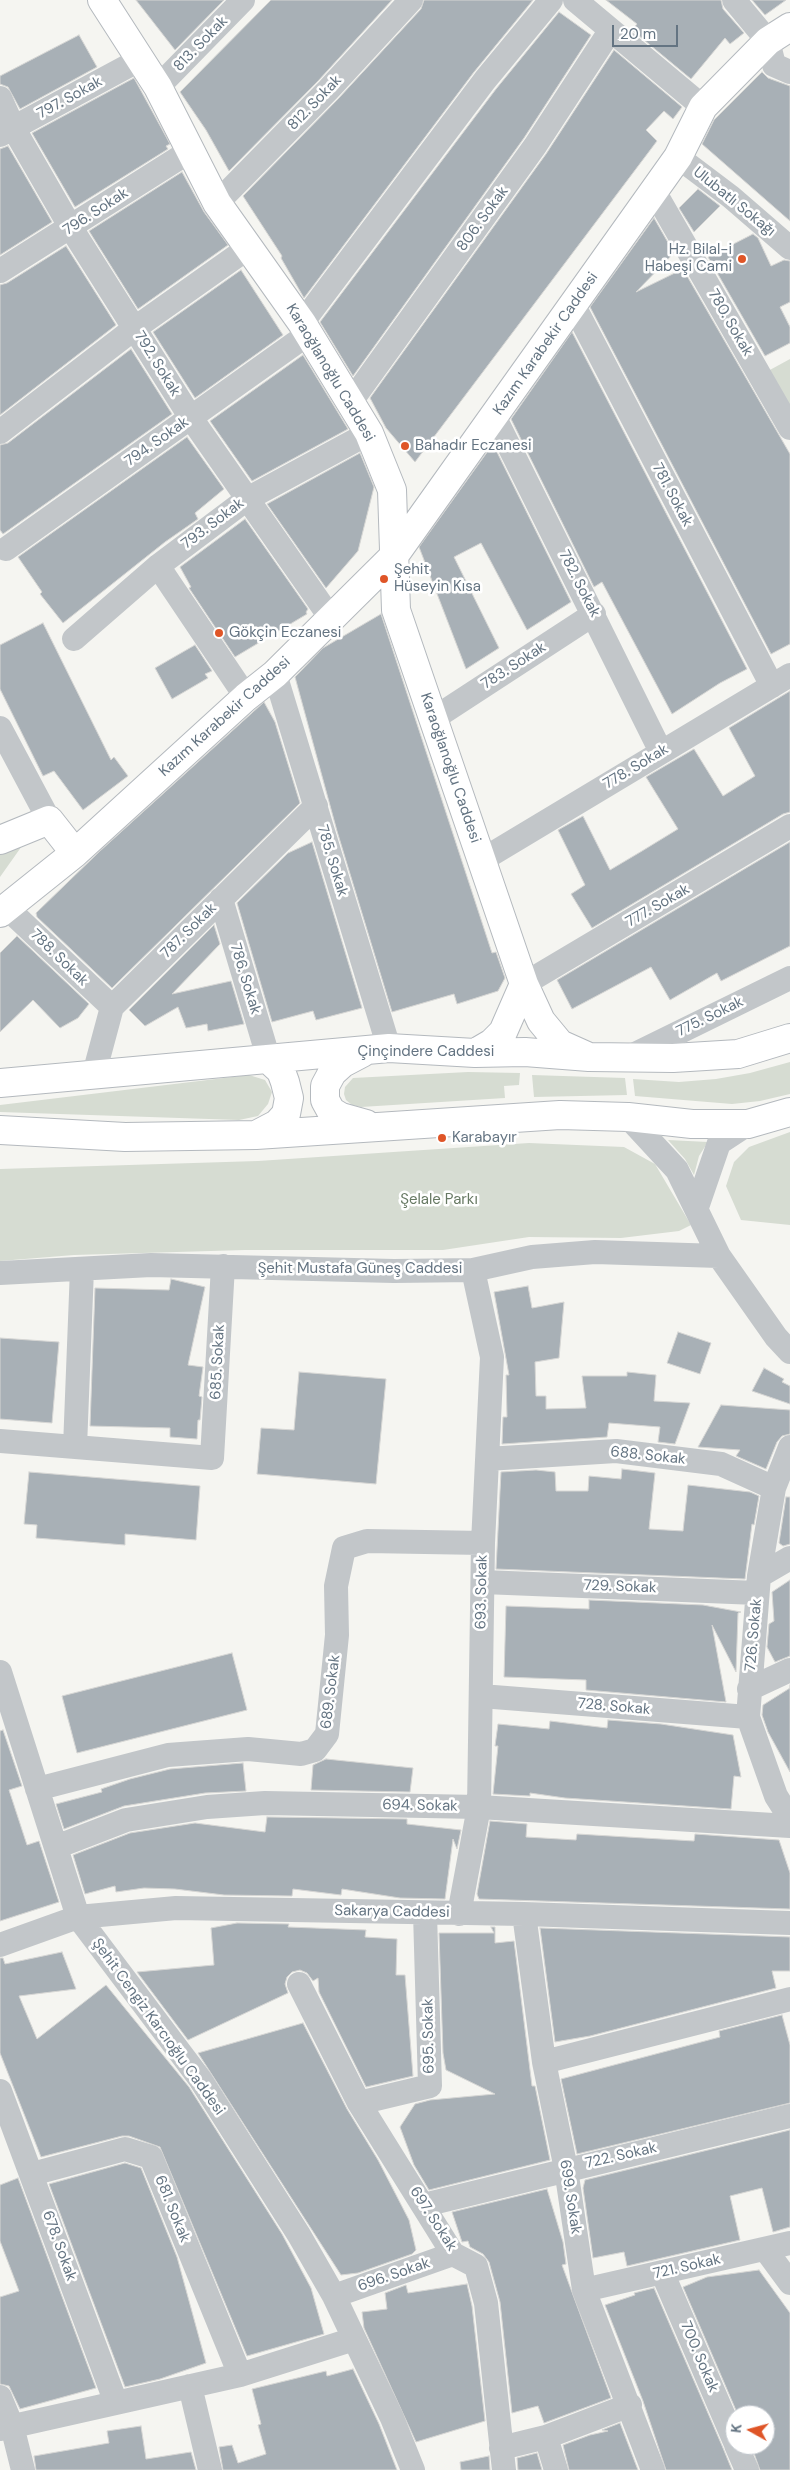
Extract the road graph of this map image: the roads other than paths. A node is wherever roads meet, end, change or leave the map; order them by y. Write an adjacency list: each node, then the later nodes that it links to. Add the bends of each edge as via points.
1 (102, 0): 9 (main road, Karaoğlanoğlu Caddesi)
2 (243, 0): 11 (street, 813. Sokak)
3 (411, 0): 18 (street, 812. Sokak)
4 (551, 0): 25 (street, 794. Sokak, via 484,80)
5 (574, 0): 7 (street)
6 (734, 0): 8 (street)
7 (610, 31): 13 (street); 26 (street, 806. Sokak, via 536,146)
8 (779, 34): 10 (street, via 774,65); 13 (main road, Kazım Karabekir Caddesi)
9 (141, 59): 11 (main road, Karaoğlanoğlu Caddesi); 14 (street, 797. Sokak)
10 (790, 72)
11 (158, 87): 15 (main road, Karaoğlanoğlu Caddesi)
12 (0, 98): 14 (street, 792. Sokak)
13 (703, 107): 16 (main road, Kazım Karabekir Caddesi)
14 (7, 132): 19 (street, 792. Sokak)
15 (190, 151): 18 (main road, Karaoğlanoğlu Caddesi); 19 (street, 796. Sokak)
16 (678, 158): 17 (main road, Kazım Karabekir Caddesi); 21 (street, Ulubatlı Sokağı, via 731,197)
17 (654, 191): 23 (main road, Kazım Karabekir Caddesi); 29 (street, 780. Sokak)
18 (217, 203): 20 (main road, Karaoğlanoğlu Caddesi)
19 (71, 228): 22 (street, 796. Sokak); 24 (street, 792. Sokak)
20 (248, 248): 24 (street); 25 (main road, Karaoğlanoğlu Caddesi)
21 (790, 248)
22 (0, 272)
23 (573, 304): 28 (main road, Kazım Karabekir Caddesi); 40 (street, 781. Sokak)
24 (135, 328): 27 (street, 792. Sokak); 30 (street)
25 (305, 329): 26 (main road, Karaoğlanoğlu Caddesi); 27 (street, 794. Sokak)
26 (350, 403): 31 (main road, Karaoğlanoğlu Caddesi)
27 (191, 418): 32 (street, 792. Sokak); 33 (street, 794. Sokak)
28 (495, 418): 34 (main road, Kazım Karabekir Caddesi); 36 (street, 782. Sokak)
29 (790, 428)
30 (0, 432)
31 (369, 433): 32 (street, 793. Sokak); 34 (main road, Karaoğlanoğlu Caddesi, via 392,490)
32 (247, 498): 35 (street, 793. Sokak); 37 (street, 792. Sokak)
33 (6, 549)
34 (394, 556): 37 (main road, Kazım Karabekir Caddesi); 42 (main road, Karaoğlanoğlu Caddesi, via 396,610)
35 (158, 566): 38 (street, 793. Sokak); 41 (street)
36 (594, 614): 42 (street, 783. Sokak); 44 (street, 782. Sokak)
37 (332, 620): 39 (main road, Kazım Karabekir Caddesi)
38 (74, 639)
39 (275, 674): 41 (main road, Kazım Karabekir Caddesi); 45 (street, 785. Sokak)
40 (781, 680): 44 (street, 778. Sokak)
41 (246, 697): 49 (main road, Kazım Karabekir Caddesi)
42 (433, 719): 50 (main road, Karaoğlanoğlu Caddesi)
43 (0, 728): 46 (street)
44 (661, 752): 50 (street, 778. Sokak)
45 (316, 806): 51 (street, 787. Sokak); 57 (street, 785. Sokak)
46 (49, 820): 48 (main road); 49 (main road)
47 (790, 826): 54 (street, 777. Sokak)
48 (0, 840)
49 (75, 853): 52 (main road, Kazım Karabekir Caddesi)
50 (482, 860): 54 (main road, Karaoğlanoğlu Caddesi)
51 (221, 899): 55 (street, 787. Sokak); 61 (street, 786. Sokak)
52 (4, 911): 55 (street, 788. Sokak)
53 (790, 978): 60 (street, 775. Sokak)
54 (524, 984): 58 (main road, via 503,1032); 59 (main road, Karaoğlanoğlu Caddesi, via 541,1021 560,1044)
55 (112, 1007): 62 (street)
56 (790, 1038): 60 (main road, Çinçindere Caddesi, via 738,1054)
57 (379, 1049): 58 (main road, Çinçindere Caddesi); 61 (main road, Çinçindere Caddesi); 67 (main road, via 343,1062 325,1086 331,1111)
58 (475, 1053): 59 (main road, Çinçindere Caddesi, via 525,1052)
59 (589, 1057): 60 (main road, Çinçindere Caddesi)
60 (629, 1057)
61 (269, 1060): 62 (main road, Çinçindere Caddesi); 69 (main road, via 281,1071 289,1098 286,1114 277,1124)
62 (94, 1074): 63 (main road, Çinçindere Caddesi)
63 (0, 1083)
64 (790, 1112): 66 (main road)
65 (628, 1117): 66 (main road, via 692,1124); 67 (main road, via 560,1115); 70 (street, via 677,1170)
66 (748, 1124): 70 (street, via 719,1143)
67 (371, 1126): 69 (main road)
68 (0, 1130): 69 (main road, via 125,1137)
69 (256, 1135)
70 (697, 1207): 71 (street)
71 (719, 1256): 74 (street, Şehit Mustafa Güneş Caddesi, via 586,1253 532,1256); 76 (street)
72 (223, 1266): 73 (street, Şehit Mustafa Güneş Caddesi, via 151,1265); 74 (street, Şehit Mustafa Güneş Caddesi); 78 (street, 685. Sokak, via 212,1458)
73 (82, 1269): 75 (street, Şehit Mustafa Güneş Caddesi); 78 (street)
74 (473, 1270): 80 (street, 693. Sokak, via 492,1357)
75 (0, 1273)
76 (790, 1352)
77 (0, 1441): 78 (street)
78 (76, 1447)
79 (790, 1447): 81 (street, 726. Sokak)
80 (487, 1459): 81 (street, 688. Sokak, via 616,1451 721,1464); 82 (street, 693. Sokak)
81 (774, 1488): 85 (street, 726. Sokak)
82 (483, 1543): 84 (street, 693. Sokak); 91 (street, 689. Sokak, via 367,1541 344,1548 336,1586 337,1635 327,1734 315,1750 300,1754 248,1749 168,1755)
83 (790, 1558): 85 (street)
84 (482, 1582): 85 (street, 729. Sokak); 89 (street, 693. Sokak)
85 (758, 1584): 88 (street, 726. Sokak)
86 (790, 1670): 88 (street)
87 (0, 1672): 91 (street, Şehit Cengiz Karcıoğlu Caddesi)
88 (749, 1689): 90 (street, 726. Sokak)
89 (481, 1696): 90 (street, 728. Sokak); 93 (street, 693. Sokak)
90 (748, 1717): 92 (street, 726. Sokak)
91 (38, 1790): 96 (street, Şehit Cengiz Karcıoğlu Caddesi)
92 (783, 1793): 94 (street, 726. Sokak)
93 (479, 1807): 95 (street, 694. Sokak); 96 (street, 694. Sokak, via 265,1803 207,1807 126,1820); 98 (street, 693. Sokak)
94 (790, 1818)
95 (790, 1826)
96 (56, 1847): 100 (street, Şehit Cengiz Karcıoğlu Caddesi)
97 (425, 1913): 98 (street, Sakarya Caddesi); 100 (street, Sakarya Caddesi, via 176,1908); 107 (street, 695. Sokak, via 430,2086)
98 (458, 1914): 99 (street, Sakarya Caddesi)
99 (524, 1914): 101 (street, Sakarya Caddesi); 105 (street, 699. Sokak)
100 (78, 1917): 102 (street, Sakarya Caddesi); 118 (street, Şehit Cengiz Karcıoğlu Caddesi, via 200,2079)
101 (790, 1923)
102 (0, 1945)
103 (299, 1984): 107 (street, 697. Sokak)
104 (790, 1999): 105 (street)
105 (544, 2062): 109 (street, 699. Sokak)
106 (0, 2090): 110 (street, 678. Sokak)
107 (360, 2103): 111 (street, 697. Sokak)
108 (790, 2116): 109 (street, 722. Sokak)
109 (566, 2169): 111 (street, 722. Sokak); 117 (street, 699. Sokak)
110 (32, 2174): 120 (street, 681. Sokak, via 125,2149 151,2157); 123 (street, 678. Sokak)
111 (424, 2205): 114 (street, 697. Sokak)
112 (790, 2243): 113 (street, 721. Sokak)
113 (765, 2248): 115 (street, 721. Sokak); 116 (street)
114 (453, 2254): 118 (street, 696. Sokak); 129 (street, 697. Sokak, via 476,2266 486,2303)
115 (662, 2272): 117 (street, 721. Sokak); 125 (street, 700. Sokak)
116 (790, 2283)
117 (584, 2290): 124 (street, 699. Sokak)
118 (334, 2296): 119 (street, Şehit Cengiz Karcıoğlu Caddesi)
119 (354, 2339): 120 (street); 132 (street, Şehit Cengiz Karcıoğlu Caddesi)
120 (240, 2375): 121 (street)
121 (190, 2386): 123 (street); 131 (street)
122 (0, 2397): 126 (street)
123 (116, 2403): 126 (street)
124 (630, 2405): 127 (street); 134 (street, 699. Sokak)
125 (725, 2418)
126 (6, 2428): 130 (street)
127 (546, 2437): 129 (street); 133 (street)
128 (741, 2455): 135 (street, 700. Sokak)
129 (503, 2459)
130 (23, 2470)
131 (210, 2470)
132 (413, 2470)
133 (556, 2470)
134 (653, 2470)
135 (747, 2470)

